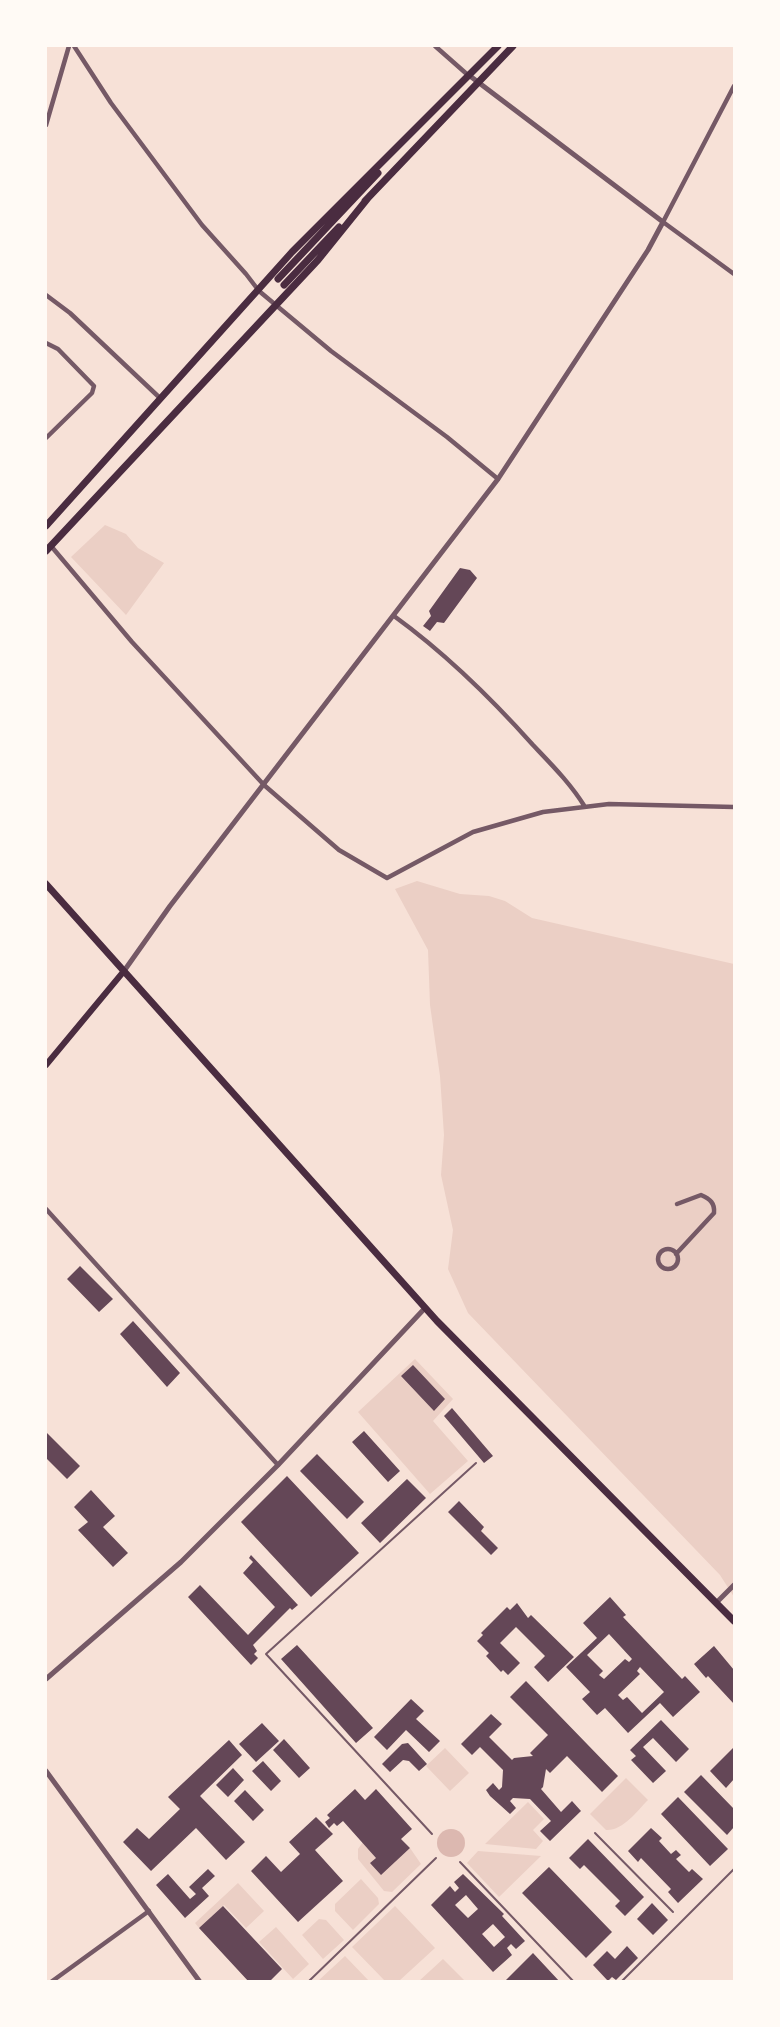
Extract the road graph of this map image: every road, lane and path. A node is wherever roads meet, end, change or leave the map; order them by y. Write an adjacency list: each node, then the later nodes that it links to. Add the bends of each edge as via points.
1 (71, 46): 8 (street); 12 (street, via 202,225)
2 (435, 46): 5 (street)
3 (498, 46): 5 (main road)
4 (513, 46): 6 (main road)
5 (470, 76): 6 (street); 9 (main road, via 281,282); 12 (main road)
6 (478, 83): 9 (main road); 10 (street)
7 (734, 86): 10 (street)
8 (46, 125)
9 (368, 198): 14 (main road)
10 (663, 222): 11 (street); 18 (street)
11 (734, 274)
12 (258, 290): 14 (street); 16 (main road)
13 (46, 295): 16 (street)
14 (274, 305): 18 (street); 20 (main road)
15 (46, 343): 17 (street, via 58,349 94,386)
16 (161, 399): 19 (main road)
17 (46, 438)
18 (498, 479): 21 (street)
19 (46, 526)
20 (48, 548): 22 (street)
21 (394, 616): 22 (street); 23 (street, via 493,701 574,788)
22 (264, 785): 23 (street, via 339,850 387,878 473,832 543,812); 26 (street)
23 (585, 807): 24 (street)
24 (734, 807)
25 (46, 884): 26 (main road)
26 (124, 971): 27 (main road); 31 (main road)
27 (46, 1065)
28 (677, 1204): 30 (street, via 701,1195 715,1207)
29 (46, 1209): 33 (street)
30 (676, 1254): 30 (street, via 673,1267 659,1264 661,1252)
31 (425, 1308): 33 (street); 35 (main road)
32 (476, 1463): 40 (lane, via 266,1654)
33 (278, 1465): 37 (street, via 181,1562)
34 (734, 1585): 35 (street)
35 (717, 1602): 36 (main road)
36 (734, 1619)
37 (46, 1679)
38 (46, 1771): 44 (street)
39 (595, 1833): 45 (lane)
40 (432, 1834)
41 (436, 1857): 48 (lane)
42 (460, 1862): 49 (lane)
43 (734, 1869): 50 (lane)
44 (149, 1911): 46 (street); 47 (street)
45 (673, 1912)
46 (51, 1982)
47 (200, 1982)
48 (308, 1982)
49 (574, 1982)
50 (621, 1982)

